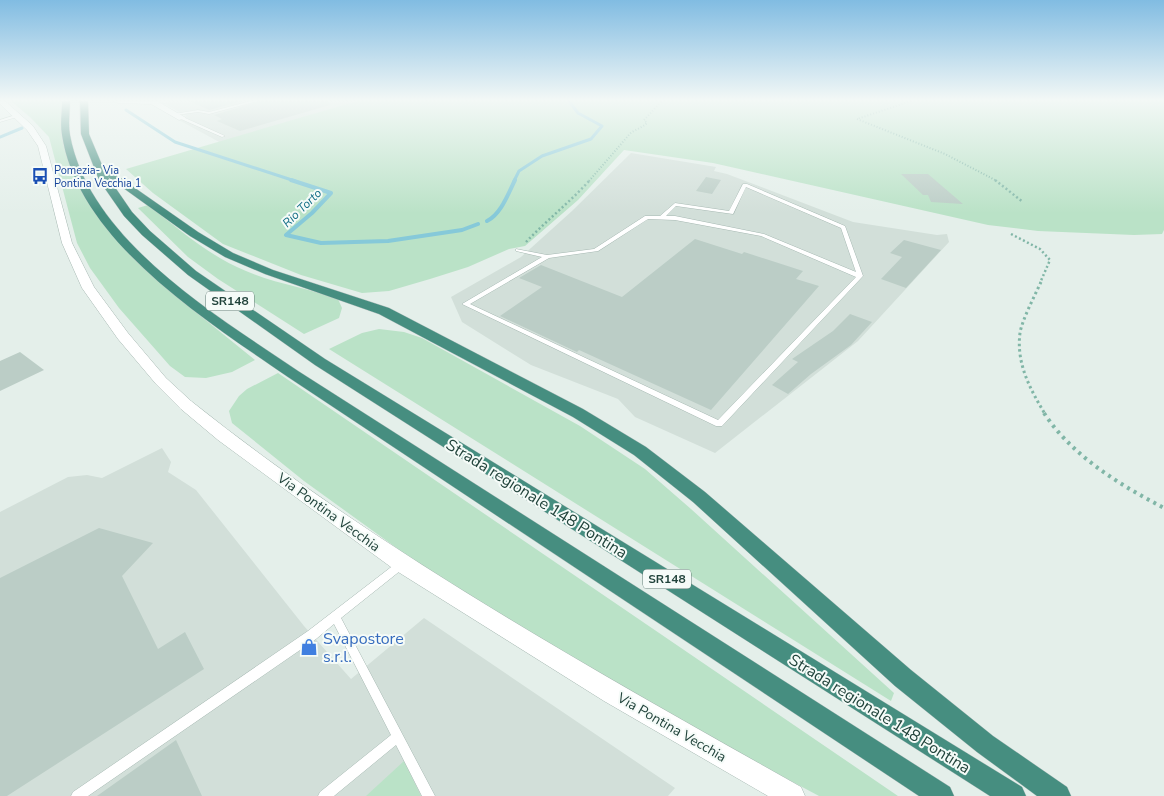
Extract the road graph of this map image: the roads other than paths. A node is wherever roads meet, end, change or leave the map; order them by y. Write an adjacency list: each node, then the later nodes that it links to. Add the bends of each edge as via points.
1 (37, 138): 9 (street, Via Pontina Vecchia, via 42,146 64,234 88,288 161,381 224,436)
2 (66, 138): 16 (highway, Strada regionale 148 Pontina / SR148, via 80,178 104,217 124,242 195,304 293,374)
3 (87, 138): 4 (highway, Strada regionale 148 Pontina)
4 (97, 166): 17 (highway, Strada regionale 148 Pontina / SR148, via 114,195 146,233 192,273 320,362); 18 (highway, via 229,255 384,311 565,406 640,451 700,497 903,678 985,744)
5 (662, 217): 7 (lane, via 647,217 596,250); 8 (lane, via 762,235); 8 (lane, via 675,204 731,213 745,185 843,227)
6 (518, 250): 7 (lane)
7 (547, 257): 8 (lane, via 465,304 719,424)
8 (860, 276)
9 (402, 564): 10 (lane); 15 (street, Via Pontina Vecchia, via 605,689)
10 (335, 616): 11 (lane); 12 (lane)
11 (397, 737): 13 (lane); 14 (lane)
12 (77, 796)
13 (324, 796)
14 (429, 796)
15 (792, 796)
16 (941, 796)
17 (1013, 796)
18 (1058, 796)

